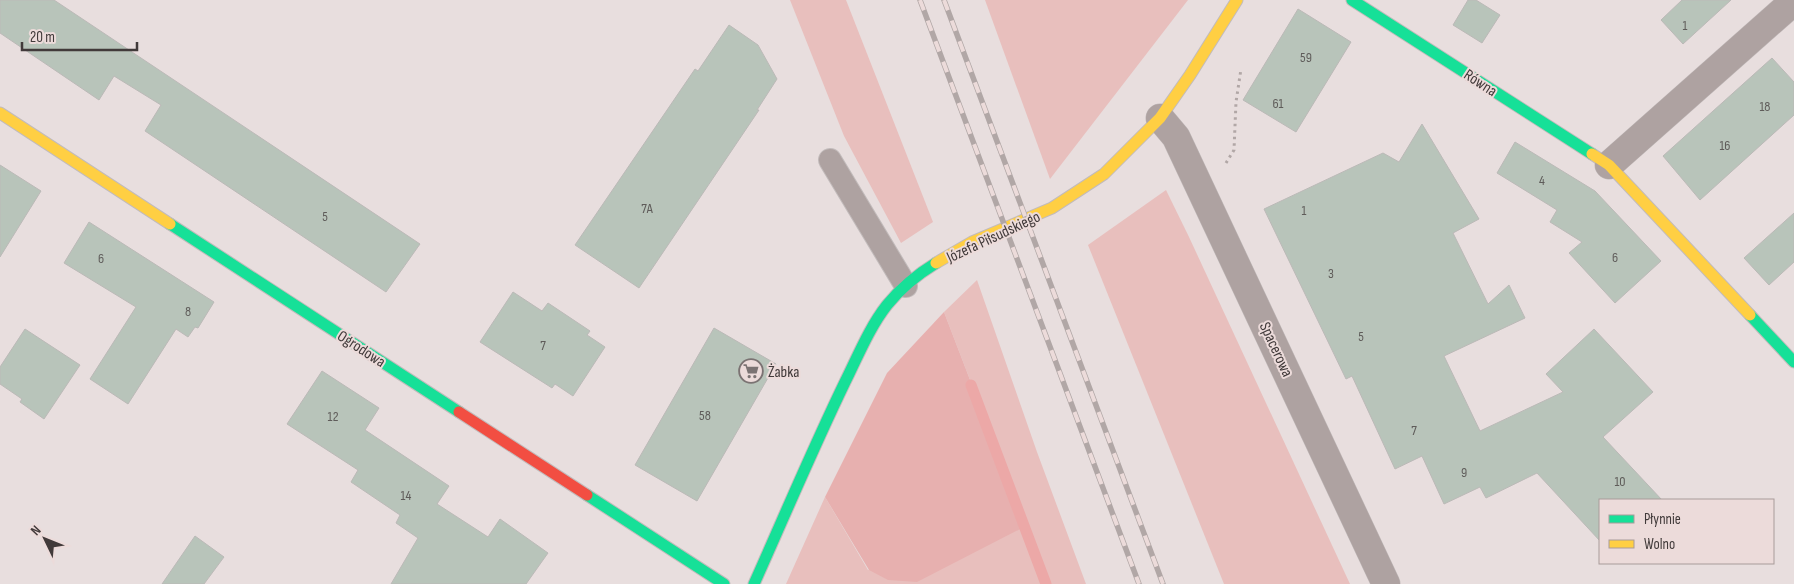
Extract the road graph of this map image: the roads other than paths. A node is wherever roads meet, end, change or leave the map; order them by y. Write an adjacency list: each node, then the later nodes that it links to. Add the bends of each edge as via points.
1 (1236, 0): 5 (street, Józefa Piłsudskiego)
2 (1352, 0): 7 (street, Równa)
3 (1794, 1): 7 (street)
4 (0, 113): 10 (street, Ogrodowa)
5 (1160, 118): 8 (street, Józefa Piłsudskiego, via 1104,174 1076,193 1052,208 963,247 924,270); 12 (street, Spacerowa, via 1176,137 1198,182)
6 (830, 160): 8 (lane)
7 (1609, 165): 9 (street, Równa)
8 (906, 286): 11 (street, Józefa Piłsudskiego, via 887,305 872,328)
9 (1794, 362)
10 (724, 584)
11 (754, 584)
12 (1386, 584)

